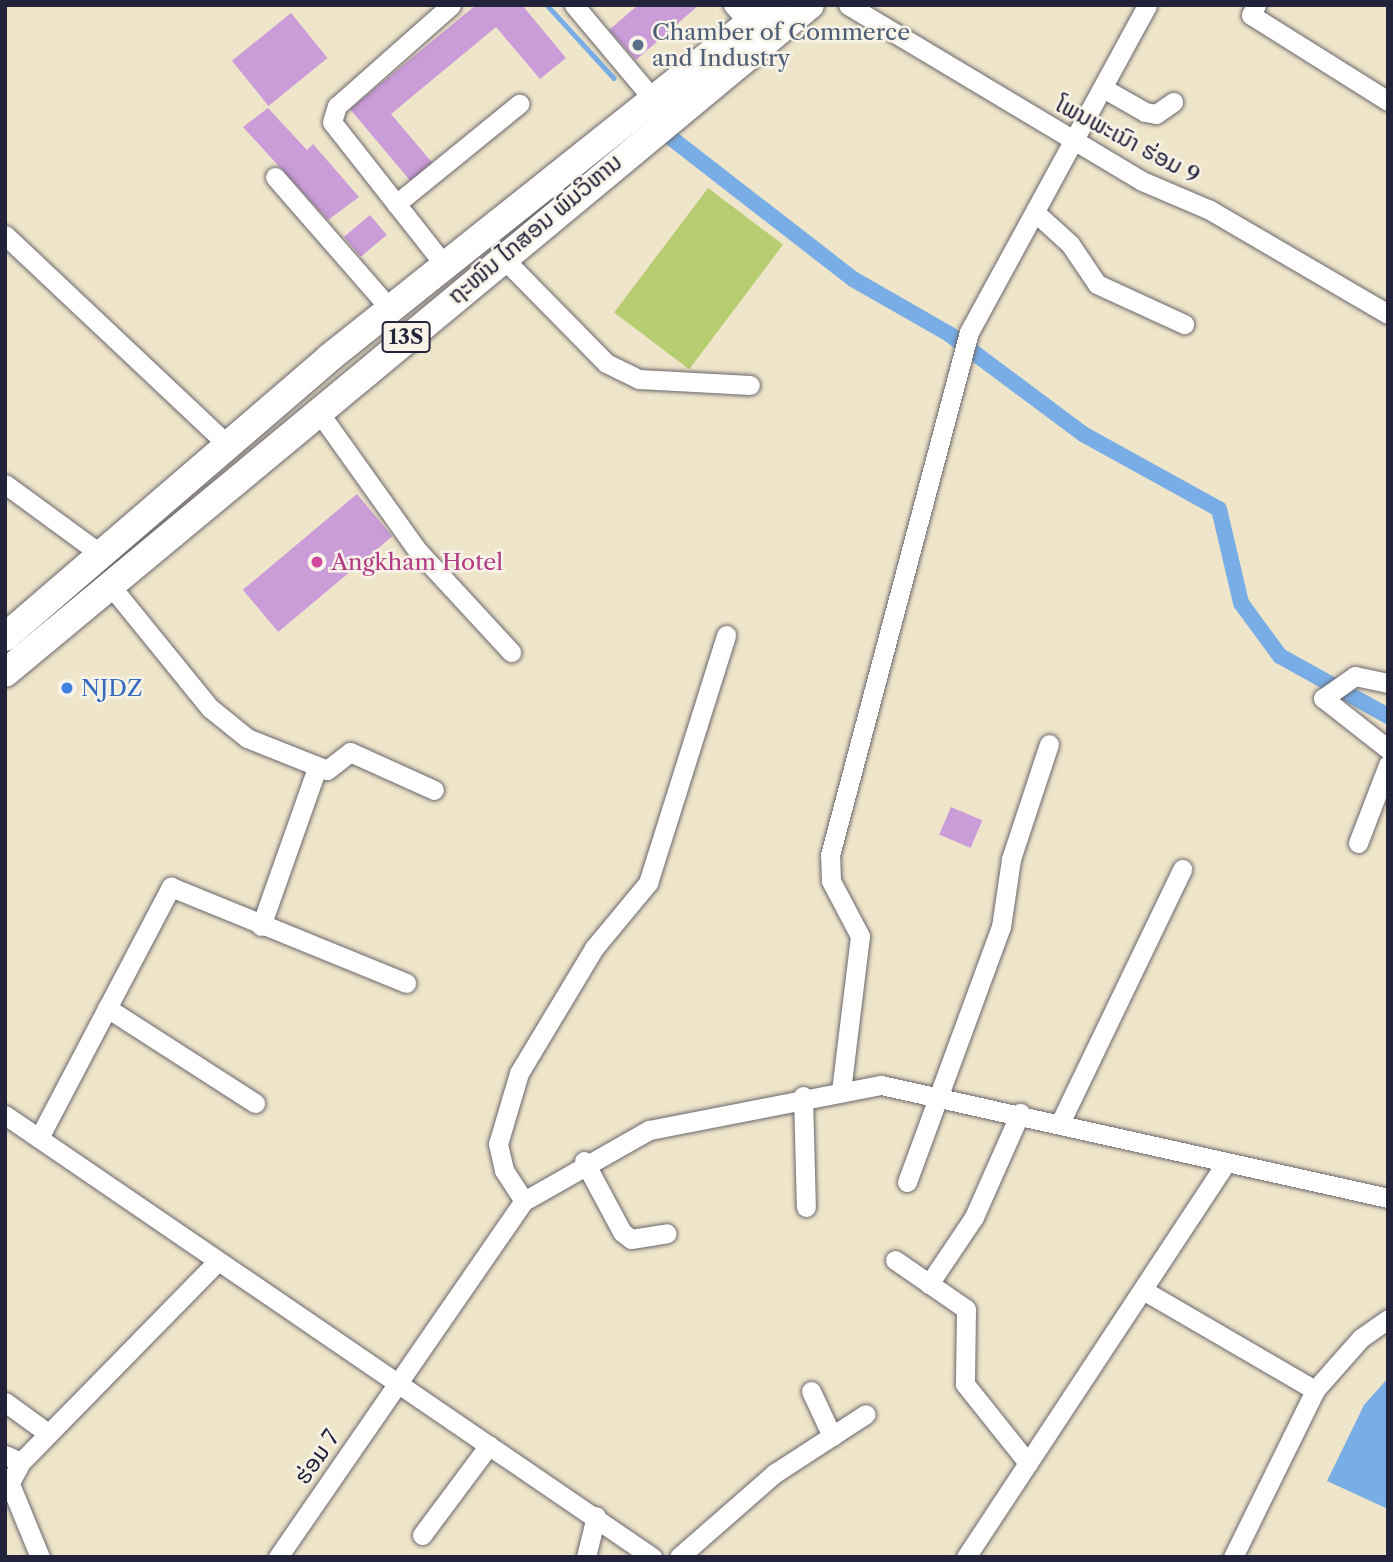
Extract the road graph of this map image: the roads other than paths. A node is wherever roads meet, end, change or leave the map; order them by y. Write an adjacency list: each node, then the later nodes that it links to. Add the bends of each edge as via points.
1 (451, 5): 16 (street, via 337,106 332,122)
2 (574, 5): 10 (street)
3 (772, 5): 8 (highway, ຖະໜົນ ໄກສອນ ພົມວິຫານ / 13S)
4 (810, 5): 19 (highway, ຖະໜົນ ໄກສອນ ພົມວິຫານ / 13S)
5 (848, 5): 14 (street, ໂພນພະເນົາ ຮ່ອມ 9)
6 (1147, 5): 9 (street)
7 (1256, 5): 11 (street, via 1251,15)
8 (741, 14): 10 (highway, ຖະໜົນ ໄກສອນ ພົມວິຫານ / 13S)
9 (1103, 88): 12 (street, via 1145,112 1156,114); 14 (street)
10 (652, 98): 20 (highway, ຖະໜົນ ໄກສອນ ພົມວິຫານ / 13S)
11 (1388, 101)
12 (1173, 102)
13 (519, 104): 16 (street)
14 (1075, 142): 17 (street); 22 (street, ໂພນພະເນົາ ຮ່ອມ 9, via 1210,210)
15 (275, 177): 21 (street)
16 (396, 204): 20 (street)
17 (1037, 214): 23 (street, via 1070,244 1097,284); 47 (street, via 969,332 828,869 860,936)
18 (5, 235): 28 (street)
19 (502, 257): 25 (highway, ຖະໜົນ ໄກສອນ ພົມວິຫານ / 13S); 26 (street, via 606,363 639,379)
20 (446, 267): 21 (highway, ຖະໜົນ ໄກສອນ ພົມວິຫານ / 13S)
21 (392, 311): 24 (highway, ຖະໜົນ ໄກສອນ ພົມວິຫານ / 13S)
22 (1388, 314)
23 (1184, 324)
24 (329, 358): 25 (highway); 28 (highway, ຖະໜົນ ໄກສອນ ພົມວິຫານ / 13S)
25 (351, 383): 27 (highway, ຖະໜົນ ໄກສອນ ພົມວິຫານ / 13S)
26 (750, 385)
27 (318, 411): 31 (highway, ຖະໜົນ ໄກສອນ ພົມວິຫານ / 13S); 34 (street, via 417,550)
28 (228, 445): 30 (highway, ຖະໜົນ ໄກສອນ ພົມວິຫານ / 13S)
29 (5, 484): 30 (street)
30 (98, 552): 33 (highway, ຖະໜົນ ໄກສອນ ພົມວິຫານ / 13S)
31 (110, 585): 35 (highway, ຖະໜົນ ໄກສອນ ພົມວິຫານ / 13S); 40 (street, via 233,729)
32 (726, 635): 59 (street, via 648,883 594,948 519,1073 498,1144 504,1170)
33 (5, 637)
34 (511, 652)
35 (5, 673)
36 (1388, 683): 38 (street, via 1356,676 1325,691 1326,705)
37 (1049, 744): 48 (street, via 1011,859 1001,926)
38 (1388, 749)
39 (1388, 765): 42 (street)
40 (317, 768): 41 (street, via 330,769 350,752); 44 (street)
41 (435, 790)
42 (1358, 843)
43 (1182, 869): 53 (street)
44 (261, 926): 45 (street); 46 (street, via 171,887)
45 (406, 983)
46 (107, 1008): 50 (street); 54 (street)
47 (841, 1091): 48 (street, via 881,1086); 49 (street)
48 (938, 1095): 51 (street); 57 (street)
49 (803, 1096): 55 (street, via 649,1130); 60 (street)
50 (256, 1103)
51 (1020, 1113): 53 (street); 64 (street, via 974,1217)
52 (5, 1115): 54 (street)
53 (1060, 1123): 56 (street)
54 (39, 1138): 63 (street)
55 (584, 1161): 59 (street); 61 (street, via 622,1232 631,1238)
56 (1226, 1163): 58 (street); 65 (street)
57 (907, 1182)
58 (1388, 1198)
59 (524, 1201): 67 (street, ຮ່ອມ 7)
60 (806, 1207)
61 (667, 1233)
62 (895, 1260): 64 (street)
63 (218, 1261): 67 (street); 72 (street)
64 (929, 1284): 76 (street, via 966,1309 965,1384)
65 (1143, 1290): 68 (street); 76 (street)
66 (1388, 1320): 68 (street, via 1361,1338)
67 (397, 1385): 74 (street); 81 (street, ຮ່ອມ 7)
68 (1315, 1390): 86 (street)
69 (811, 1391): 73 (street)
70 (5, 1402): 72 (street)
71 (866, 1414): 73 (street)
72 (49, 1434): 75 (street)
73 (832, 1436): 84 (street, via 775,1473)
74 (489, 1445): 78 (street); 79 (street)
75 (13, 1459): 77 (street)
76 (1028, 1463): 85 (street)
77 (8, 1488): 80 (street)
78 (596, 1516): 82 (street); 83 (street)
79 (422, 1535)
80 (40, 1557)
81 (278, 1557)
82 (586, 1557)
83 (652, 1557)
84 (679, 1557)
85 (966, 1557)
86 (1233, 1557)

